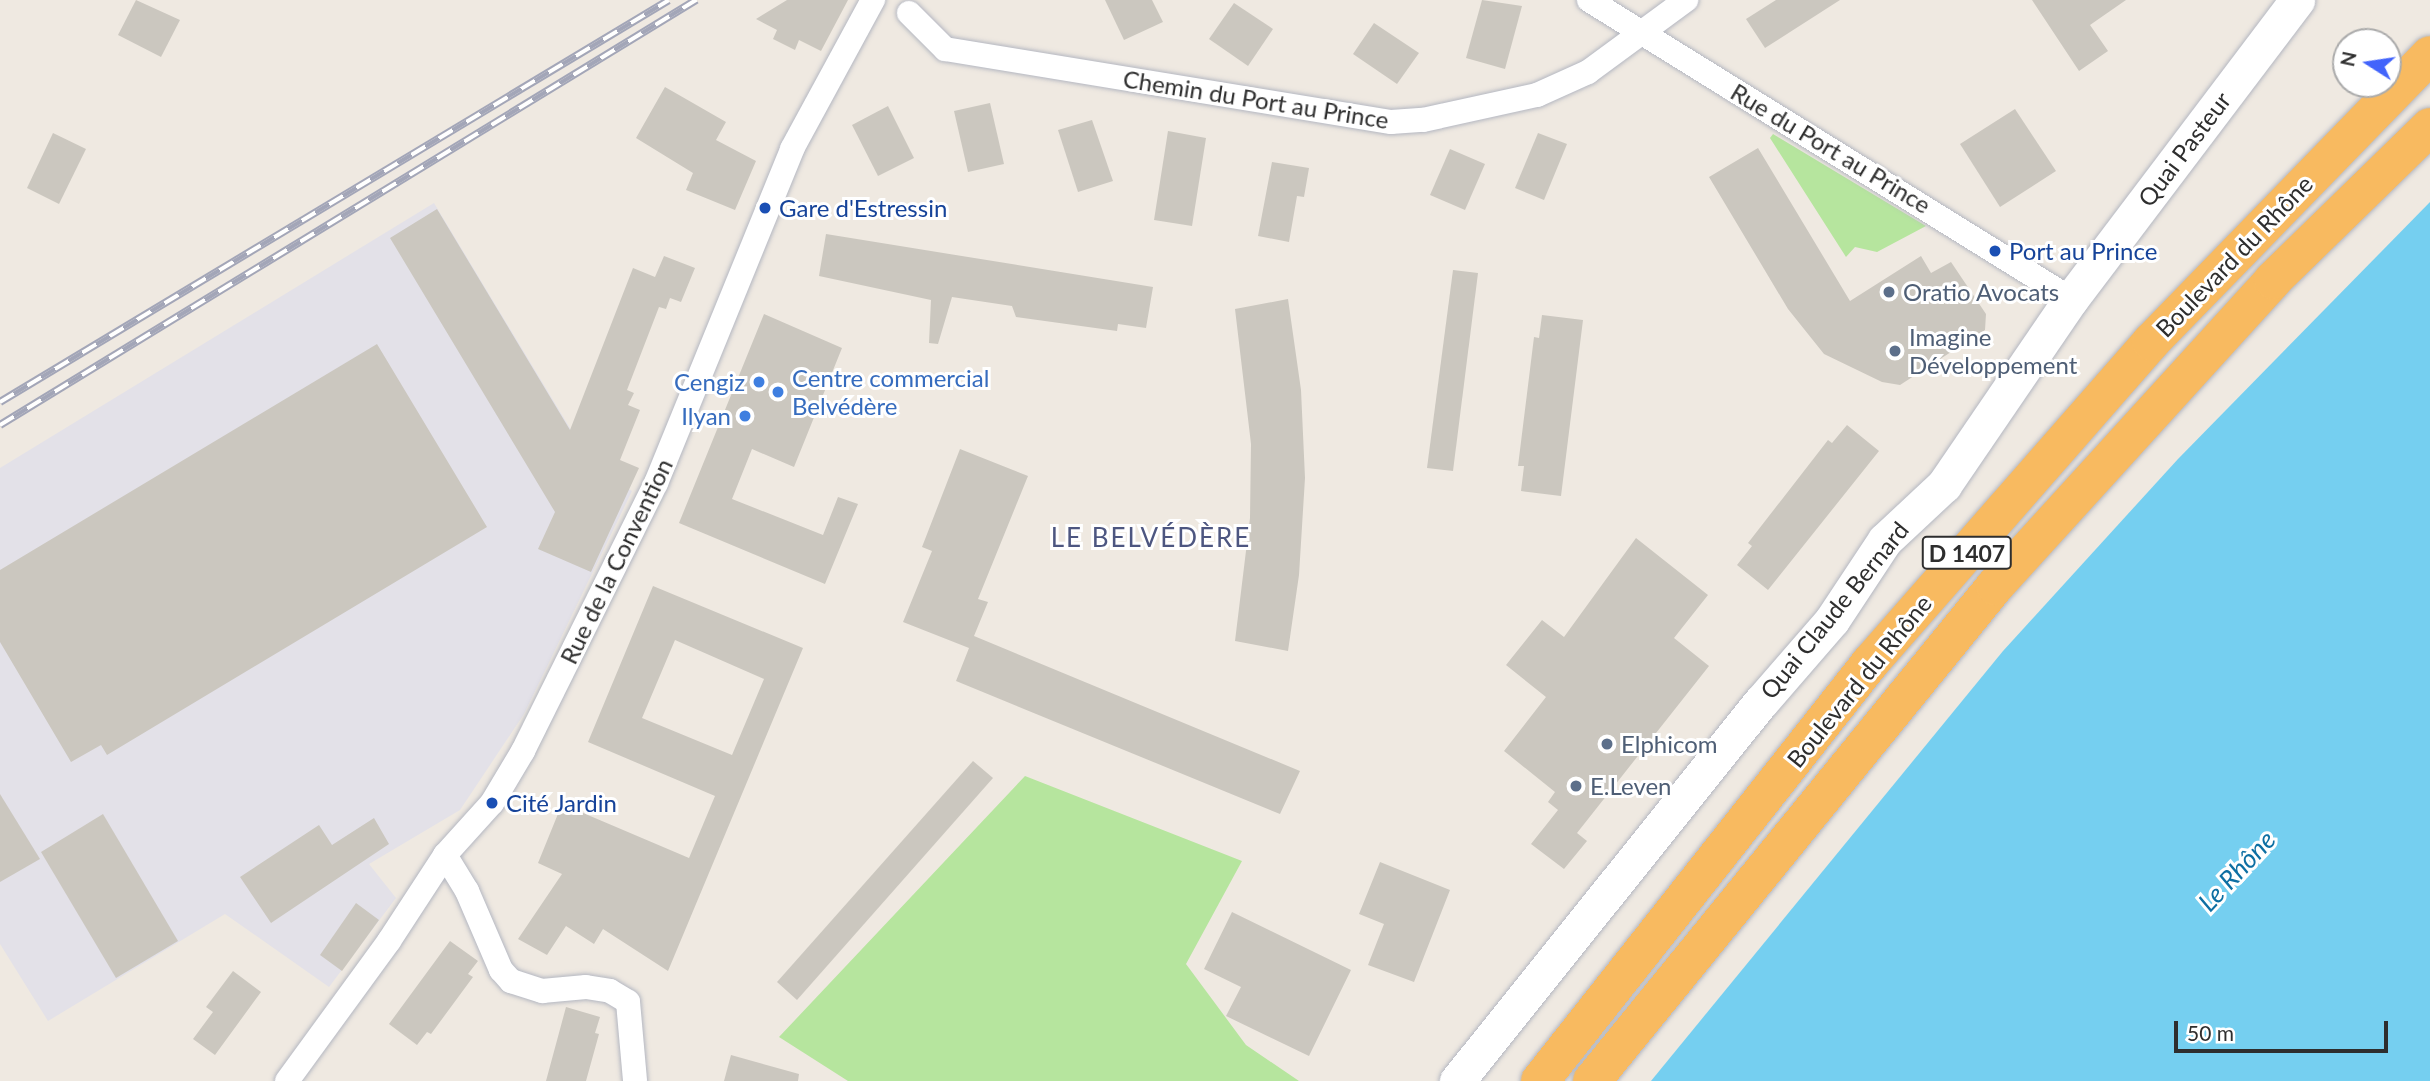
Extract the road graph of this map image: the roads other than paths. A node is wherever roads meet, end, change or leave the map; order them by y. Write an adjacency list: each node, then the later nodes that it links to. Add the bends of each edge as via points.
1 (873, 0): 10 (street, Rue de la Convention, via 786,160 656,483 523,751 492,803)
2 (1589, 0): 6 (street, Rue du Port au Prince)
3 (1686, 0): 6 (street, Chemin du Port au Prince)
4 (2297, 0): 9 (main road, Quai Pasteur)
5 (909, 13): 6 (street, Chemin du Port au Prince, via 945,49 1391,122 1423,120 1537,95 1588,72)
6 (1644, 34): 9 (street, Rue du Port au Prince)
7 (2430, 55): 14 (highway, Boulevard du Rhône / D 1407, via 2151,342 1879,653)
8 (2430, 127): 15 (highway, Boulevard du Rhône / D 1407, via 2273,280 1994,586)
9 (2071, 299): 13 (main road, Quai Claude Bernard, via 1944,485 1885,540 1832,620)
10 (445, 855): 11 (street, Rue de la Convention, via 397,930); 12 (street, via 467,891 501,970 511,981 542,991 586,987 610,991 628,1002)
11 (287, 1081)
12 (635, 1081)
13 (1457, 1081)
14 (1539, 1081)
15 (1592, 1081)

